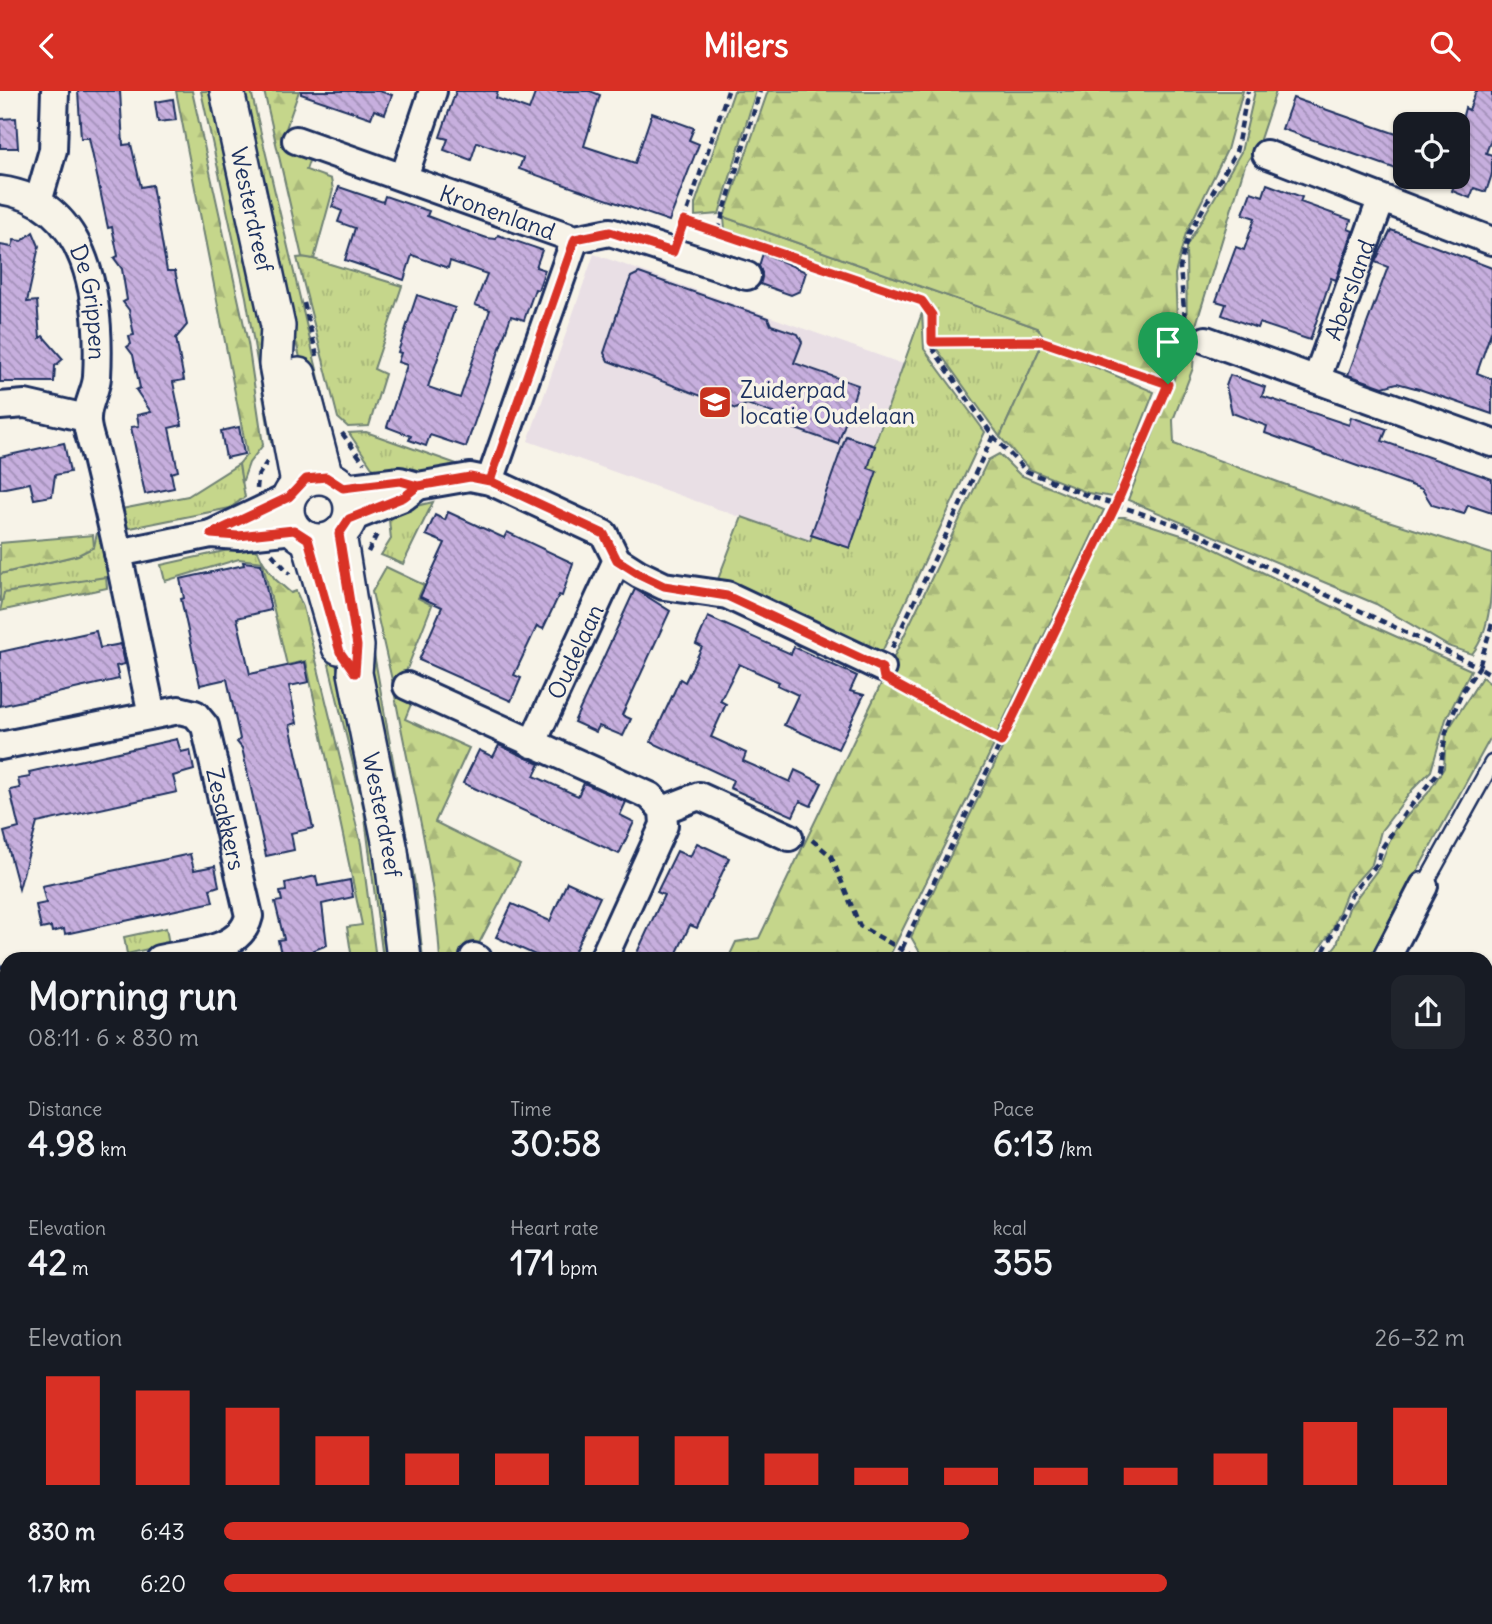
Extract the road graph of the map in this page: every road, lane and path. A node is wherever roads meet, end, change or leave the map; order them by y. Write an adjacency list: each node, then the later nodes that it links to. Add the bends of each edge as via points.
1 (55, 91): 12 (street, via 52,150)
2 (227, 91): 29 (street, Westerdreef, via 278,326 295,361)
3 (433, 91): 9 (street)
4 (728, 91): 13 (path)
5 (760, 91): 14 (path)
6 (1248, 91): 22 (path, via 1236,152 1186,241 1180,268 1186,331)
7 (296, 140): 9 (street, Kronenland)
8 (1266, 154): 11 (street)
9 (404, 177): 15 (street, Kronenland)
10 (0, 190): 12 (street, De Grippen)
11 (1381, 200): 16 (street); 21 (street, Abersland)
12 (38, 202): 24 (street, De Grippen, via 74,240 92,281 97,379)
13 (684, 221): 14 (path); 17 (path)
14 (718, 231): 20 (path, via 922,301 932,315)
15 (575, 239): 17 (street, Kronenland, via 610,232); 27 (street)
16 (1492, 241)
17 (673, 252): 18 (street, Kronenland)
18 (747, 276)
19 (1206, 339): 21 (street)
20 (932, 342): 22 (path, via 1041,341); 25 (path)
21 (1317, 378): 26 (street)
22 (1168, 384): 28 (path)
23 (0, 406): 24 (street, via 25,404)
24 (86, 418): 30 (street, De Grippen)
25 (993, 436): 28 (path, via 1027,471); 34 (path)
26 (1492, 443)
27 (490, 481): 29 (street, via 470,477 418,486 404,497); 31 (street, via 604,534)
28 (1116, 505): 33 (path, via 1183,527); 38 (path)
29 (318, 508): 30 (street); 47 (street, Westerdreef, via 340,652 355,673 391,851)
30 (118, 553): 37 (street)
31 (617, 560): 34 (street, via 664,586 727,596); 39 (street, Oudelaan)
32 (1492, 624): 33 (path)
33 (1479, 667): 35 (path); 49 (path, via 1462,692 1446,732 1440,770 1352,893)
34 (882, 668): 38 (path, via 884,678)
35 (1492, 675)
36 (407, 686): 39 (street)
37 (152, 715): 40 (street, Zesakkers); 46 (street, Zesakkers, via 195,714 205,726 249,916 246,931)
38 (1001, 742): 45 (path)
39 (532, 744): 42 (street, via 650,796)
40 (0, 746)
41 (1492, 763): 44 (lane)
42 (663, 810): 43 (street, via 699,796); 48 (street, via 664,825)
43 (789, 837): 45 (path, via 802,832 831,856 860,926)
44 (1424, 886): 50 (street)
45 (900, 951)
46 (214, 952)
47 (403, 952)
48 (606, 952)
49 (1323, 952)
50 (1390, 952)

